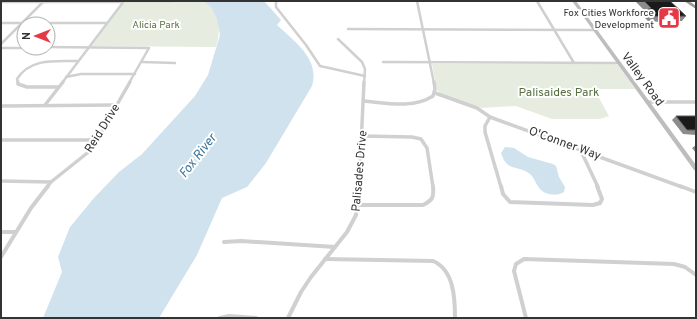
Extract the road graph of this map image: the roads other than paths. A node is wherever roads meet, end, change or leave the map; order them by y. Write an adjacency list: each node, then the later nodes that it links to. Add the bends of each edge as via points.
1 (44, 1): 2 (street); 9 (street); 11 (street)
2 (123, 1): 3 (street); 15 (street)
3 (174, 1)
4 (276, 1): 37 (street, via 275,6 320,66)
5 (417, 1): 18 (street)
6 (537, 1): 19 (street)
7 (574, 1): 20 (main road, Valley Road)
8 (686, 1): 10 (highway)
9 (1, 2)
10 (696, 8)
11 (29, 16)
12 (1, 23): 13 (street)
13 (16, 23)
14 (56, 23): 15 (street)
15 (106, 23): 23 (street)
16 (16, 29): 22 (street)
17 (348, 29): 18 (street)
18 (422, 29): 19 (street); 30 (street)
19 (554, 30): 20 (street); 32 (street)
20 (595, 30): 33 (main road, Valley Road)
21 (338, 39): 37 (street, Palisades Drive, via 363,64)
22 (1, 44)
23 (87, 47): 26 (street); 27 (street); 28 (street, Reid Drive, via 148,47 149,50)
24 (1, 48): 25 (street)
25 (16, 48)
26 (56, 48)
27 (77, 62): 34 (street); 39 (street, via 37,64 26,69 17,79 18,84 24,87)
28 (142, 62): 31 (street); 36 (street, Reid Drive)
29 (383, 62): 30 (street)
30 (429, 62): 32 (street); 40 (street)
31 (175, 63)
32 (574, 63): 33 (street)
33 (619, 63): 42 (main road, Valley Road)
34 (70, 71): 35 (street); 38 (street)
35 (81, 74): 36 (street); 38 (street)
36 (135, 74): 45 (street, Reid Drive)
37 (365, 76): 41 (street, Palisades Drive)
38 (66, 77): 39 (street)
39 (58, 87): 44 (street)
40 (435, 93): 41 (street, via 429,100 419,103); 47 (street, O'Conner Way, via 477,108)
41 (364, 101): 48 (street, Palisades Drive)
42 (647, 102): 43 (street); 52 (main road, Valley Road)
43 (696, 102)
44 (45, 105): 45 (street); 46 (street)
45 (117, 105): 50 (street, Reid Drive)
46 (1, 106)
47 (490, 117): 51 (street, O'Conner Way); 51 (street, via 484,132 503,194 510,202 593,205 600,203 602,196)
48 (362, 136): 56 (street, Palisades Drive); 56 (street, via 412,137 423,141 427,148 434,196 423,205)
49 (1, 140): 50 (street)
50 (97, 140): 54 (street, Reid Drive, via 89,152)
51 (580, 149): 55 (street, O'Conner Way)
52 (696, 169)
53 (1, 181): 54 (street)
54 (51, 182): 58 (street, Reid Drive)
55 (696, 192)
56 (358, 205): 60 (street, Palisades Drive, via 352,224)
57 (1, 232): 58 (street)
58 (16, 232): 61 (street, Reid Drive)
59 (224, 242): 60 (street)
60 (335, 247): 62 (street, Palisades Drive)
61 (1, 257)
62 (325, 259): 67 (street, Palisades Drive, via 301,292); 68 (street, via 439,263 448,273)
63 (696, 275): 69 (street, via 686,267 674,264 524,259 516,263 514,274)
64 (220, 318): 65 (street)
65 (241, 318): 66 (street)
66 (256, 318)
67 (288, 318)
68 (455, 318)
69 (526, 318)

